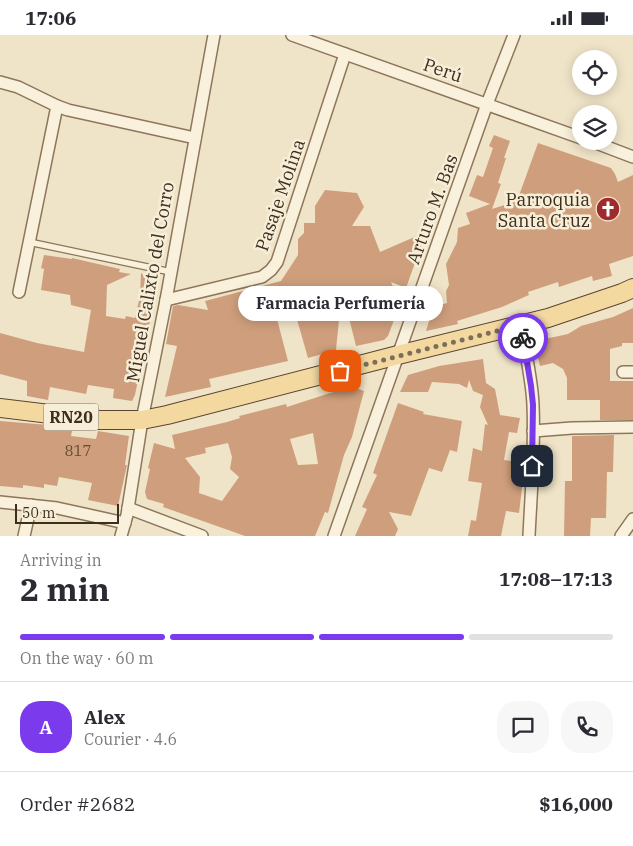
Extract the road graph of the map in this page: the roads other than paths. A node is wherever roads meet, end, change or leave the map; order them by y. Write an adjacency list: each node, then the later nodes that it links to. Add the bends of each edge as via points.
1 (214, 35): 9 (street, Miguel Calixto del Corro)
2 (292, 35): 4 (street, Perú)
3 (514, 35): 6 (street, Arturo M. Bas)
4 (345, 54): 6 (street, Perú); 16 (street, Pasaje Molina, via 277,262 262,277)
5 (0, 82): 7 (street)
6 (487, 104): 8 (street, Perú); 18 (street, Arturo M. Bas)
7 (57, 106): 9 (street); 12 (street)
8 (572, 135)
9 (195, 138): 13 (street, Miguel Calixto del Corro)
10 (615, 150): 11 (street)
11 (633, 157)
12 (29, 242): 13 (lane); 15 (street)
13 (171, 271): 16 (street, Miguel Calixto del Corro)
14 (633, 288): 17 (main road, RN20)
15 (19, 292)
16 (166, 300): 20 (street, Miguel Calixto del Corro)
17 (521, 325): 18 (main road, RN20); 22 (street, via 531,386)
18 (398, 355): 20 (main road, RN20); 31 (street, Arturo M. Bas)
19 (0, 408): 20 (main road, RN20, via 99,420)
20 (142, 420): 25 (street, Miguel Calixto del Corro)
21 (633, 427): 22 (street)
22 (533, 431): 32 (street)
23 (0, 502): 24 (street)
24 (31, 505): 27 (street); 28 (street)
25 (128, 508): 27 (street, Miguel Calixto del Corro); 30 (street)
26 (633, 519): 33 (street)
27 (125, 523): 29 (street, Miguel Calixto del Corro)
28 (24, 536)
29 (122, 536)
30 (202, 536)
31 (334, 536)
32 (529, 536)
33 (620, 536)

